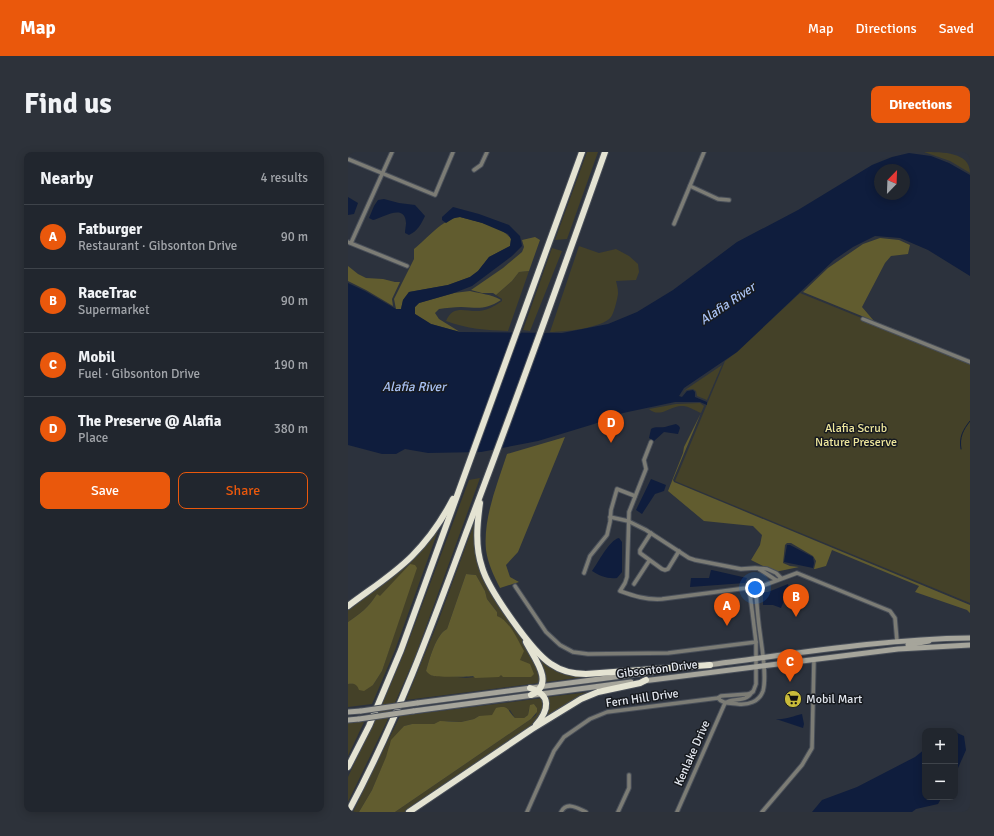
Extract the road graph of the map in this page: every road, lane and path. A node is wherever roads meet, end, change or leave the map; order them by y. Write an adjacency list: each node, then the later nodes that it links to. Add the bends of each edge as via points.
1 (392, 152): 9 (street)
2 (453, 152): 9 (street, via 435,195)
3 (487, 152): 8 (street, via 481,165)
4 (582, 152): 18 (highway)
5 (605, 152): 19 (highway)
6 (704, 152): 10 (street)
7 (348, 159): 9 (street)
8 (474, 170)
9 (383, 173): 13 (street)
10 (690, 186): 11 (street, via 718,199); 12 (street)
11 (729, 200)
12 (674, 224)
13 (350, 243): 14 (street)
14 (407, 266)
15 (863, 319): 16 (street)
16 (970, 362)
17 (651, 442): 20 (street, via 644,460 646,470)
18 (462, 483): 33 (highway, via 444,516 412,556); 58 (highway, via 401,650 369,726)
19 (483, 490): 34 (highway, via 477,538 482,568 488,584); 60 (highway, via 416,667)
20 (635, 496): 21 (street, via 617,489); 22 (street)
21 (610, 517): 22 (street); 27 (street, via 607,535 590,556)
22 (628, 521): 23 (street); 32 (street, via 627,577 620,591 650,600)
23 (651, 533): 24 (street); 25 (street, via 640,551)
24 (679, 551): 25 (street, via 666,570); 26 (street, via 701,562 740,569)
25 (649, 561): 30 (street)
26 (758, 568): 28 (street, via 767,569); 29 (street)
27 (584, 573)
28 (781, 578): 29 (street); 37 (street, via 801,574 890,611 895,618)
29 (776, 580): 32 (street)
30 (634, 584)
31 (515, 586): 38 (street, Gibsonton Drive, via 546,632 560,646 573,652 668,653)
32 (753, 589): 38 (street, via 750,594); 43 (street, via 756,593)
33 (348, 606)
34 (516, 625): 45 (highway, via 544,659 560,669 573,673 599,674); 50 (highway, via 540,668 543,676)
35 (970, 638): 36 (main road, Gibsonton Drive)
36 (937, 639): 37 (main road, Gibsonton Drive); 40 (main road)
37 (897, 641): 41 (main road, via 891,646); 43 (main road, Gibsonton Drive)
38 (756, 642): 42 (street)
39 (970, 645): 40 (main road, Gibsonton Drive)
40 (898, 649): 41 (main road, Gibsonton Drive)
41 (852, 654): 44 (main road, Gibsonton Drive)
42 (756, 658): 43 (main road, Gibsonton Drive); 45 (main road, Gibsonton Drive); 47 (street)
43 (763, 658): 46 (street)
44 (814, 659): 46 (main road, Gibsonton Drive); 67 (street, via 812,748 802,765)
45 (710, 665): 50 (main road, Gibsonton Drive)
46 (764, 665): 47 (main road, Gibsonton Drive); 54 (street, via 763,691 755,701 747,704)
47 (756, 666): 48 (main road, Gibsonton Drive); 51 (street, via 756,684)
48 (646, 680): 50 (main road, Gibsonton Drive); 57 (highway, via 587,696)
49 (530, 688): 50 (highway); 55 (main road, bridge)
50 (541, 690): 52 (highway); 57 (highway, via 546,699 545,708 539,722)
51 (753, 692): 53 (street, Fern Hill Drive); 54 (street, via 746,698)
52 (531, 695): 56 (main road, bridge)
53 (718, 698): 54 (street); 62 (street, Fern Hill Drive, via 607,712 590,719 569,732 558,743)
54 (725, 702): 66 (street, Kenlake Drive)
55 (348, 712)
56 (348, 720)
57 (532, 729): 61 (highway)
58 (348, 767)
59 (629, 775): 65 (street, via 629,788)
60 (348, 812)
61 (409, 812)
62 (527, 812)
63 (561, 812): 64 (street, via 570,806)
64 (586, 812)
65 (618, 812)
66 (677, 812)
67 (762, 812)

